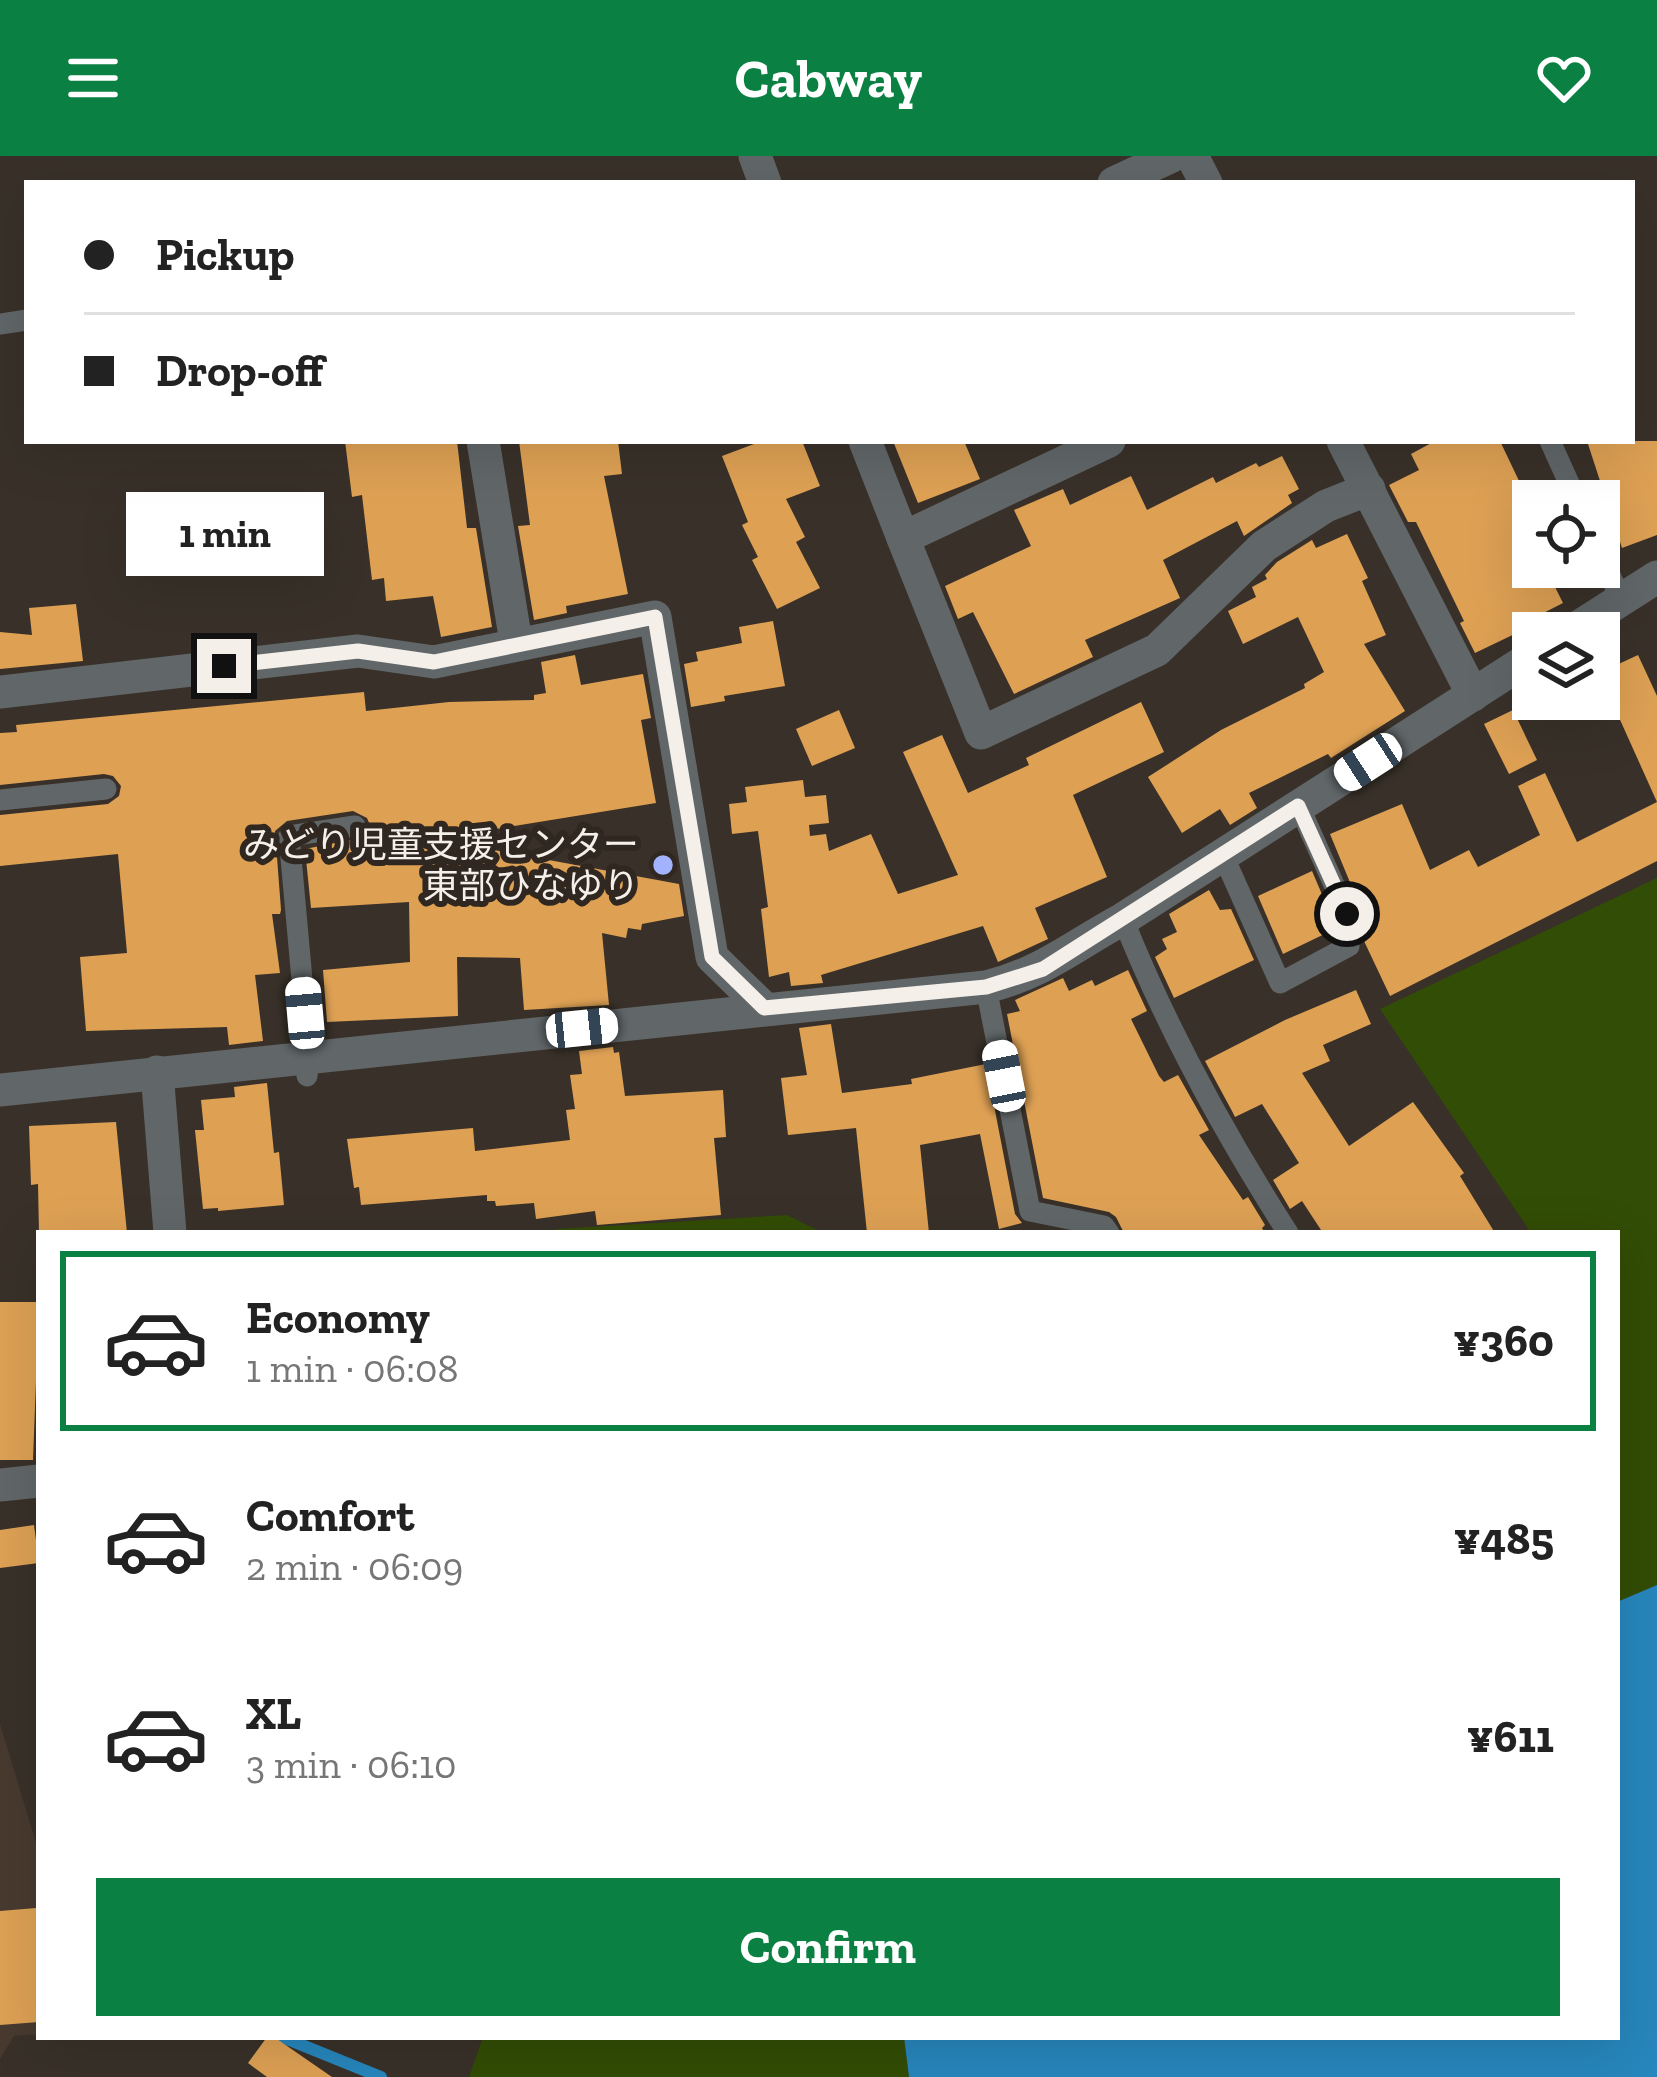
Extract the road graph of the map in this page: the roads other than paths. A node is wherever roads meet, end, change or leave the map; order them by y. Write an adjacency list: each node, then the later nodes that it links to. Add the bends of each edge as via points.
1 (1172, 156): 2 (street)
2 (1120, 180)
3 (483, 444): 15 (street)
4 (866, 444): 10 (street)
5 (1103, 444): 10 (street)
6 (1345, 444): 9 (street)
7 (1551, 444): 8 (lane)
8 (1568, 480)
9 (1369, 489): 10 (street, via 1264,546 1157,650 981,733); 18 (street)
10 (903, 538)
11 (1657, 577): 13 (street)
12 (1616, 588): 13 (lane)
13 (1621, 600): 14 (street)
14 (1602, 612)
15 (516, 642): 17 (street, via 434,662 358,651); 26 (street, via 655,617 712,957)
16 (1512, 670): 18 (street)
17 (0, 692)
18 (1473, 695): 21 (street)
19 (106, 789): 20 (lane)
20 (0, 800)
21 (1298, 806): 23 (street); 23 (lane, via 1347,914 1349,946 1280,983)
22 (355, 826): 27 (lane, via 289,836)
23 (1223, 855): 24 (street)
24 (1123, 919): 25 (street, via 1043,969); 32 (lane, via 1233,1147)
25 (986, 987): 26 (street); 31 (lane, via 1030,1210)
26 (764, 1008): 27 (street)
27 (308, 1067): 28 (street)
28 (158, 1072): 29 (street); 30 (street)
29 (0, 1090)
30 (170, 1230)
31 (1106, 1230)
32 (1286, 1230)
33 (36, 1481): 34 (street)
34 (0, 1485)

